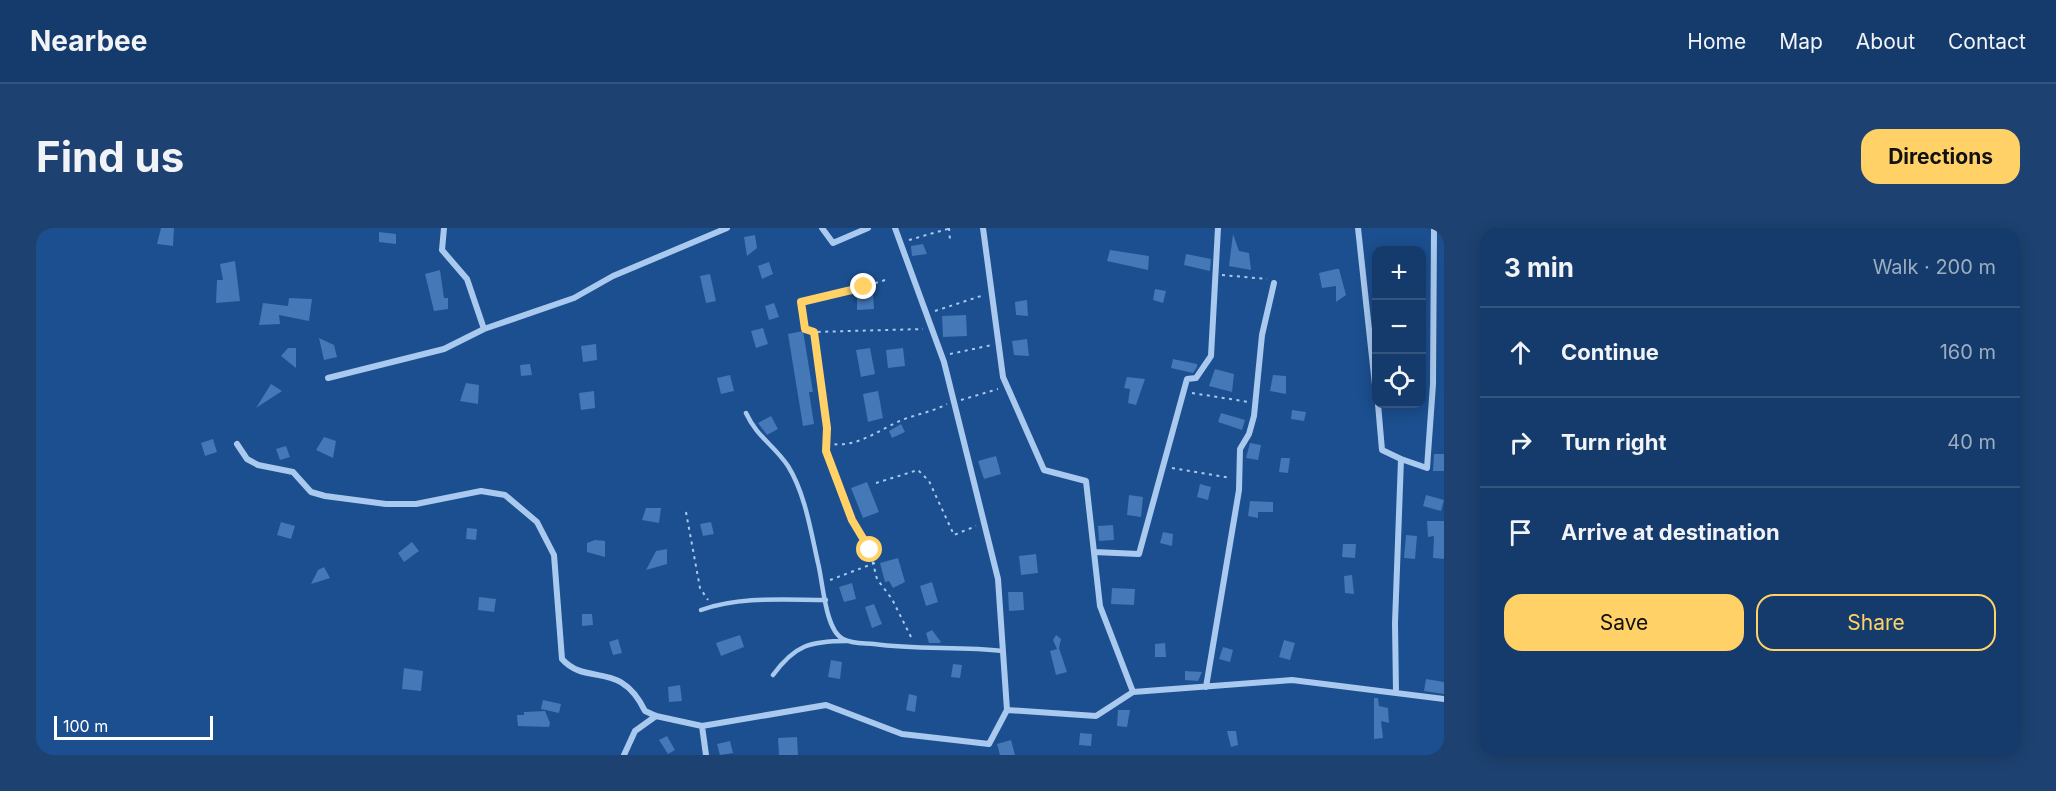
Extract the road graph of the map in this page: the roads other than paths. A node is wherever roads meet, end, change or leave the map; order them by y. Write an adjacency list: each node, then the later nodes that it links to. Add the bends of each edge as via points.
1 (444, 228): 11 (street, via 442,250 466,279)
2 (727, 228): 11 (street, via 613,276 574,298)
3 (822, 228): 4 (street, via 833,243)
4 (868, 228)
5 (896, 228): 22 (street, via 942,356 954,402 998,579)
6 (983, 228): 18 (street, via 1003,377 1044,470 1086,480)
7 (1218, 228): 18 (street, via 1211,356 1196,378 1187,379 1139,554)
8 (1358, 228): 12 (street)
9 (1434, 228): 17 (street, via 1433,384 1427,468)
10 (1274, 281): 24 (street, via 1262,335 1249,434 1240,449 1240,481)
11 (484, 329): 13 (street, via 444,349)
12 (1372, 354)
13 (328, 378)
14 (1378, 408): 17 (street, via 1382,450)
15 (746, 412): 19 (lane, via 756,433 775,449 795,480)
16 (237, 444): 29 (street, via 247,459 293,472 311,492 325,496 416,504 481,491 506,495 537,522 554,555 562,659 569,667 626,684 645,711)
17 (1401, 459): 26 (street)
18 (1094, 552): 25 (street, via 1100,606)
19 (826, 600): 20 (lane, via 752,600); 21 (lane, via 832,627)
20 (701, 610)
21 (849, 641): 22 (lane); 23 (lane, via 801,646)
22 (1003, 651): 28 (street)
23 (773, 675)
24 (1206, 687): 25 (street); 26 (street, via 1292,680)
25 (1133, 692): 28 (street, via 1096,716)
26 (1396, 692): 27 (street)
27 (1444, 699)
28 (1007, 710): 30 (street, via 989,744 902,734 826,705)
29 (656, 716): 30 (street); 31 (street, via 635,731)
30 (702, 726): 32 (street)
31 (624, 755)
32 (706, 755)

